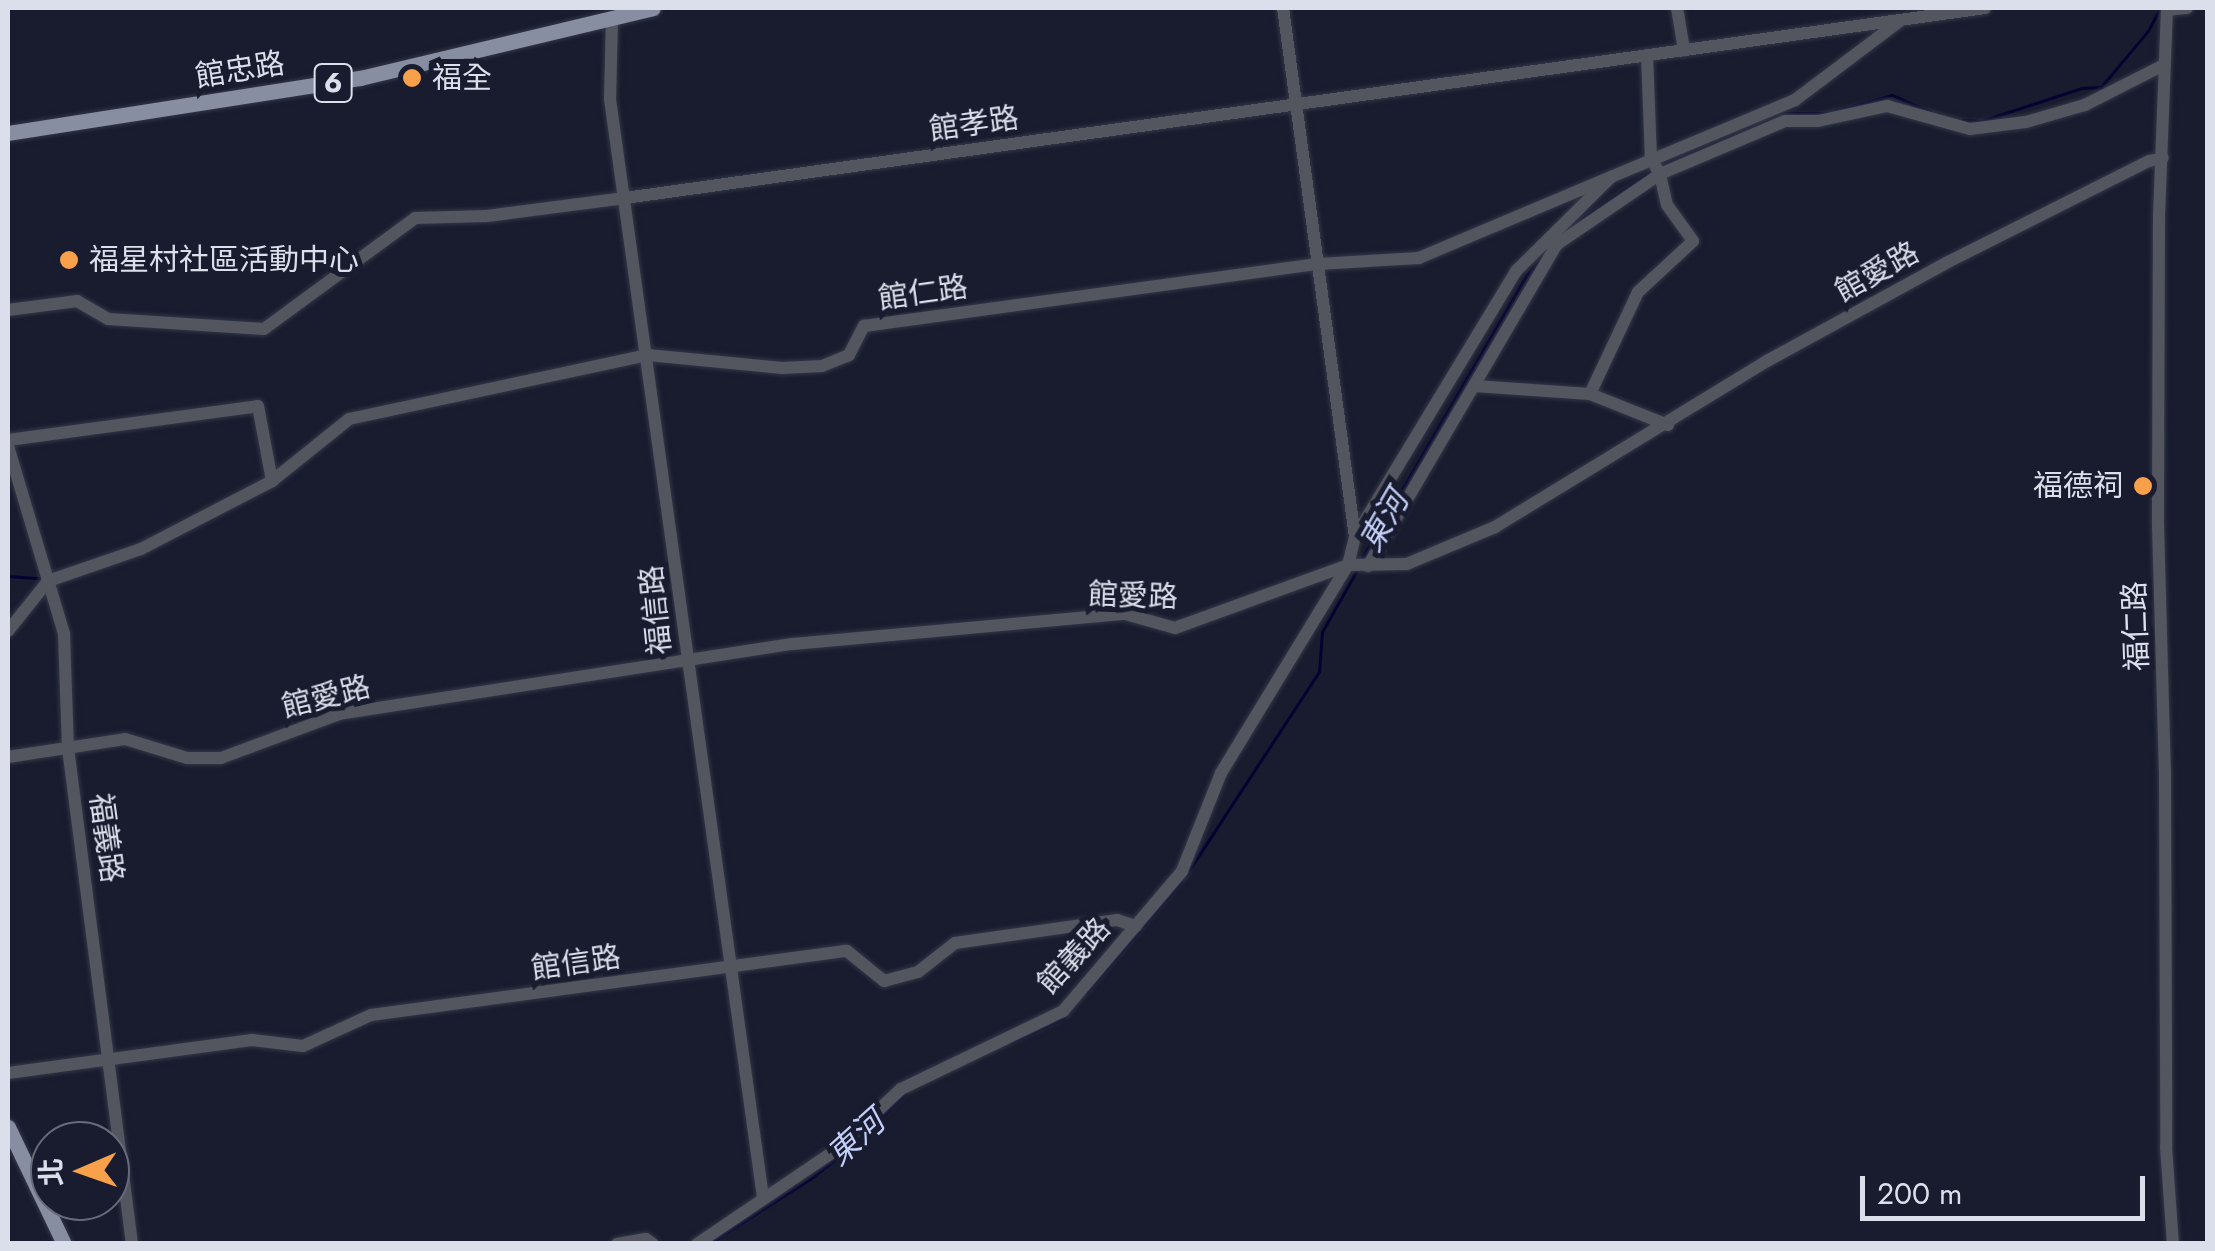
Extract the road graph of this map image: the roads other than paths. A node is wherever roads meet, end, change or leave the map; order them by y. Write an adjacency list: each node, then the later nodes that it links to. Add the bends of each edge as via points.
1 (653, 8): 8 (main road, 館忠路 / 6)
2 (1283, 8): 13 (street)
3 (1677, 8): 10 (street)
4 (1985, 8): 7 (street, 館孝路)
5 (2187, 8): 6 (street)
6 (2167, 9): 12 (street, 福仁路)
7 (1948, 10): 9 (street, 館孝路)
8 (612, 18): 14 (main road, 館忠路 / 6, via 343,81); 19 (street, 福信路, via 610,99)
9 (1902, 20): 10 (street, 館孝路); 16 (street, 館仁路, via 1795,100)
10 (1684, 50): 11 (street, 館孝路)
11 (1647, 55): 13 (street, 館孝路); 16 (street)
12 (2164, 64): 15 (street, 福仁路); 17 (street, via 2085,106 2026,122 1970,129 1887,106 1785,121)
13 (1295, 106): 19 (street, 館孝路); 20 (street)
14 (8, 133)
15 (2162, 158): 25 (street, 館愛路, via 1930,272 1767,361); 47 (street, 福仁路, via 2158,525)
16 (1652, 160): 17 (street); 18 (street, 館仁路)
17 (1660, 174): 23 (street, via 1556,244); 24 (street, via 1666,205 1693,241 1638,292)
18 (1611, 177): 20 (street, 館仁路, via 1419,258); 28 (street, via 1517,270)
19 (625, 198): 21 (street, 館孝路, via 415,218 264,329 108,319 77,301); 22 (street, 福信路)
20 (1318, 264): 22 (street, 館仁路, via 864,326 849,355 822,366); 28 (street)
21 (8, 310)
22 (648, 355): 27 (street, 館仁路, via 349,419); 33 (street, 福信路)
23 (1475, 386): 24 (street); 30 (street)
24 (1590, 394): 25 (street)
25 (1668, 426): 30 (street, 館愛路, via 1495,527 1407,564)
26 (8, 443): 27 (street, via 258,406); 31 (street, 福義路)
27 (272, 482): 31 (street, 館仁路, via 141,549)
28 (1355, 537): 29 (street, 館義路)
29 (1348, 565): 30 (street, 館愛路); 33 (street, 館愛路, via 1175,628 1126,614 793,644); 36 (street, 館義路, via 1221,774 1182,871)
30 (1368, 566)
31 (48, 581): 32 (street); 34 (street, 福義路, via 64,634)
32 (8, 631)
33 (686, 663): 34 (street, 館愛路, via 339,714 222,758 187,758 125,739); 37 (street, 福信路)
34 (68, 748): 35 (street, 館愛路); 38 (street, 福義路)
35 (8, 757)
36 (1136, 926): 37 (street, 館信路, via 1117,920 955,943 918,972 884,981 848,951); 41 (street, 館義路, via 1064,1011 912,1082 836,1150)
37 (729, 968): 38 (street, 館信路, via 372,1015 302,1046 252,1040); 41 (street, 福信路)
38 (112, 1059): 39 (street, 館信路); 43 (street, 福義路)
39 (8, 1073)
40 (8, 1127): 42 (main road)
41 (763, 1197): 46 (street, 館義路)
42 (64, 1244)
43 (132, 1244)
44 (617, 1244): 45 (street)
45 (653, 1244)
46 (697, 1244)
47 (2173, 1244)

